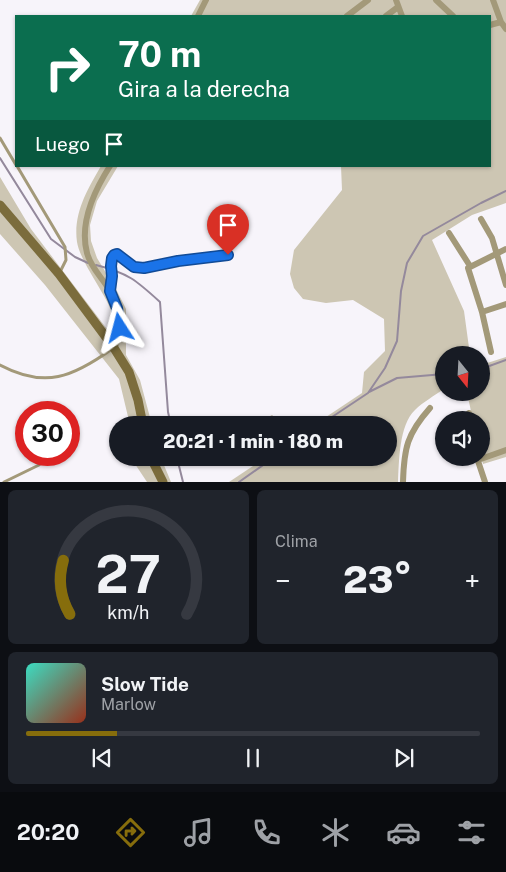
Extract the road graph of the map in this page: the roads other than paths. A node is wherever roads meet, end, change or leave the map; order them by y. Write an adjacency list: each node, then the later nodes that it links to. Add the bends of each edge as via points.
1 (206, 0): 7 (street)
2 (368, 0): 8 (street)
3 (396, 0): 6 (street)
4 (436, 0): 11 (street)
5 (493, 0): 12 (street)
6 (398, 7): 9 (street); 10 (street)
7 (198, 15)
8 (348, 15)
9 (387, 15)
10 (402, 15)
11 (452, 15)
12 (501, 22): 13 (street); 14 (street)
13 (491, 25)
14 (506, 28)
15 (0, 138): 16 (lane)
16 (15, 163)
17 (18, 167): 26 (lane, via 65,247 66,260)
18 (109, 167): 28 (street, via 89,205 85,239 92,265)
19 (0, 205): 26 (street)
20 (480, 219): 23 (street)
21 (449, 233): 25 (street)
22 (506, 249): 23 (street)
23 (497, 253): 25 (street); 27 (street)
24 (228, 255): 28 (lane, via 144,268 134,267 117,254 112,258)
25 (469, 267): 30 (street)
26 (59, 274): 31 (street)
27 (506, 285)
28 (110, 291): 31 (street, via 119,317 118,341)
29 (506, 304): 30 (street)
30 (482, 312): 32 (street)
31 (114, 348): 33 (lane, via 67,376 46,379); 35 (street, via 131,378)
32 (491, 352)
33 (0, 365)
34 (430, 408): 43 (street, via 412,431 405,450)
35 (141, 416)
36 (506, 450): 37 (street)
37 (490, 455)
38 (37, 466): 41 (lane)
39 (155, 466): 42 (street)
40 (480, 466): 44 (street)
41 (4, 482)
42 (163, 482)
43 (403, 482)
44 (485, 482)

